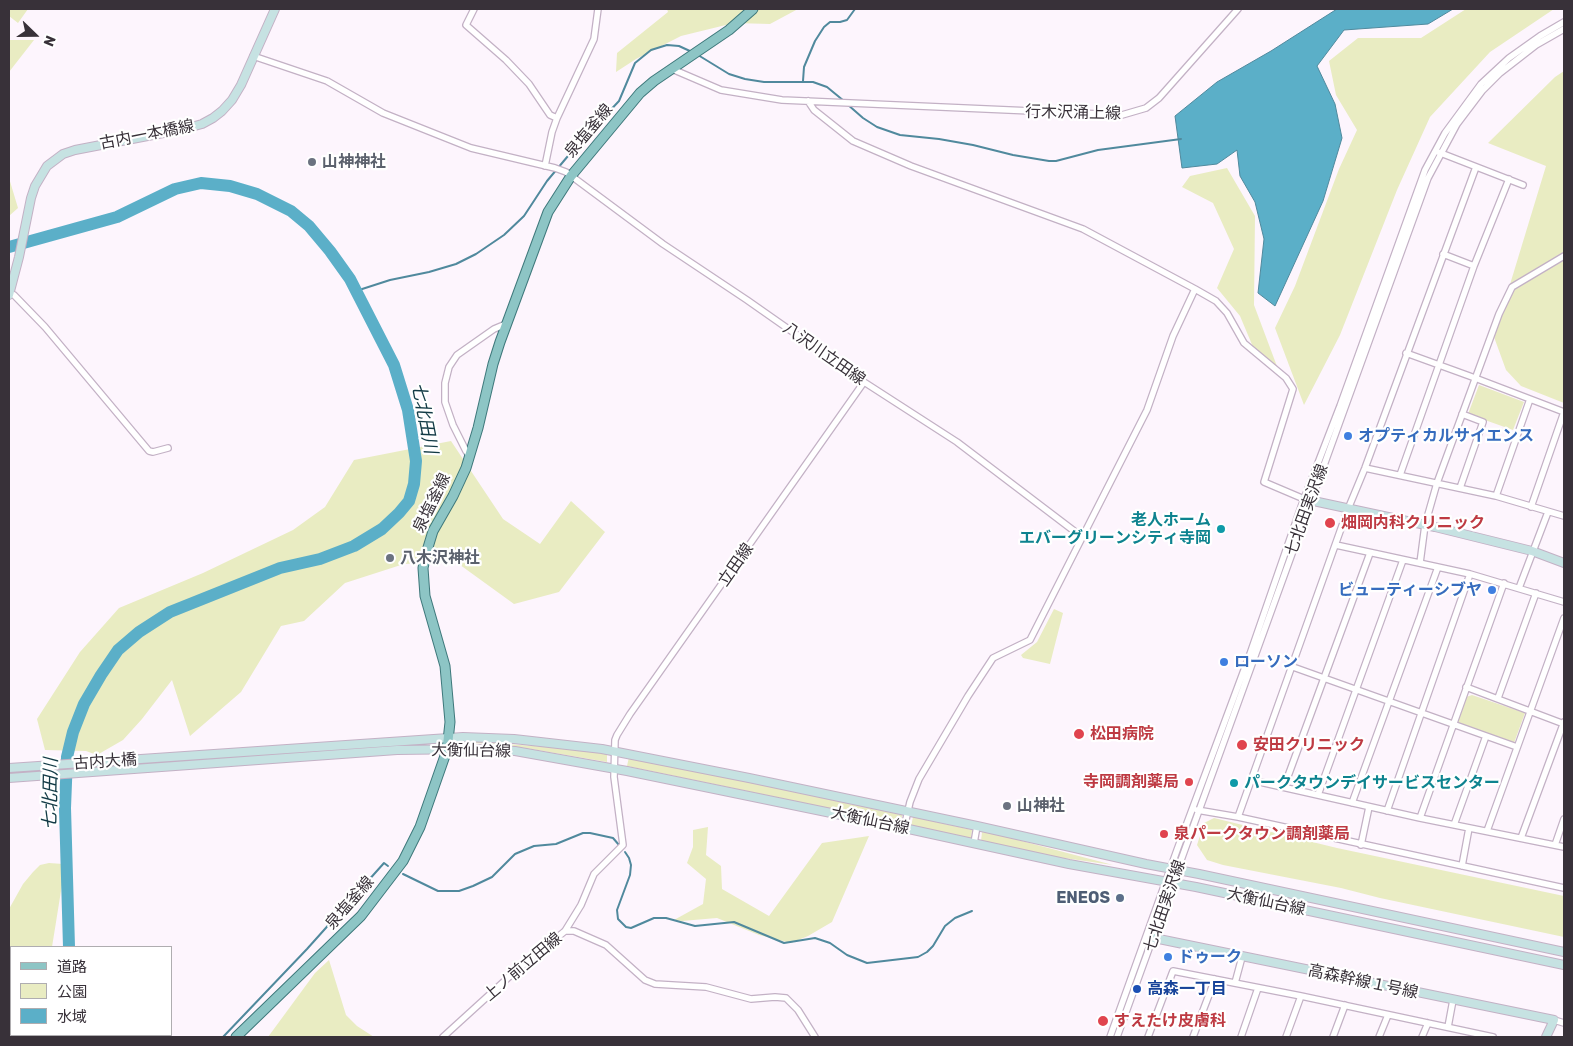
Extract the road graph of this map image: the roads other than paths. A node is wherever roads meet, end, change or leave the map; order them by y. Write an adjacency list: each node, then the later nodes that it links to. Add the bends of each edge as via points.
1 (275, 9): 8 (main road, 古内一本橋線)
2 (474, 9): 11 (street, via 466,25 506,60 529,84 550,115)
3 (598, 9): 11 (street, via 594,39)
4 (753, 9): 9 (main road, 泉塩釜線, via 729,30)
5 (1238, 9): 10 (street, 行木沢涌上線, via 1159,98 1146,108 1122,115)
6 (1564, 22): 12 (street, via 1509,58 1481,84 1456,116)
7 (1564, 29): 12 (street, via 1536,45 1500,73)
8 (253, 56): 13 (street, 八沢川立田線, via 327,81 383,114 470,148); 22 (main road, 古内一本橋線, via 232,100 202,124 96,145 63,154 47,166 33,191)
9 (672, 68): 10 (street, 行木沢涌上線, via 721,90); 15 (main road, 泉塩釜線, via 640,94)
10 (808, 101): 21 (street, via 814,110 853,141 911,166 1083,229)
11 (556, 118): 13 (street)
12 (1438, 152): 14 (street); 38 (street, via 1415,196)
13 (547, 166): 15 (street, 八沢川立田線)
14 (1476, 167): 16 (street); 18 (street)
15 (569, 174): 23 (main road, 泉塩釜線, via 548,212); 27 (street, 八沢川立田線, via 663,244)
16 (1508, 179): 17 (street); 20 (street)
17 (1522, 185)
18 (1443, 254): 20 (street); 24 (street)
19 (1564, 256): 26 (street, via 1512,287)
20 (1474, 266): 25 (street)
21 (1196, 289): 38 (street, via 1216,301 1244,343 1286,378 1293,389 1264,482); 44 (street, via 1173,336 1147,410)
22 (9, 294): 31 (street, via 14,295 45,328 149,451)
23 (506, 324): 32 (main road, 泉塩釜線); 32 (street, via 465,349 449,367 445,402 453,426)
24 (1406, 353): 25 (street); 33 (street)
25 (1440, 366): 26 (street); 34 (street)
26 (1475, 378): 28 (street); 30 (street)
27 (864, 382): 44 (street, 八沢川立田線, via 957,442); 72 (street, 立田線, via 630,714 617,735)
28 (1530, 399): 29 (street); 37 (street)
29 (1564, 412): 39 (street)
30 (1462, 414): 35 (street); 36 (street, via 1483,422)
31 (168, 448)
32 (470, 456): 69 (main road, 泉塩釜線, via 433,531 423,568 428,610 445,666)
33 (1365, 468): 34 (street); 40 (street)
34 (1400, 475): 35 (street)
35 (1437, 484): 36 (street); 43 (street)
36 (1460, 488): 37 (street)
37 (1496, 496): 39 (street)
38 (1307, 500): 40 (main road); 85 (street)
39 (1531, 507): 41 (street)
40 (1348, 509): 43 (main road); 45 (street)
41 (1548, 512): 42 (street); 46 (street)
42 (1564, 516)
43 (1426, 525): 46 (main road); 49 (street)
44 (1082, 536): 87 (street, via 1030,640 993,658 919,779)
45 (1336, 545): 47 (street); 58 (street)
46 (1532, 551): 50 (main road); 54 (street)
47 (1370, 553): 48 (street); 59 (street)
48 (1403, 560): 49 (street); 61 (street)
49 (1420, 562): 51 (street)
50 (1564, 562)
51 (1438, 568): 52 (street); 63 (street)
52 (1470, 574): 53 (street); 65 (street)
53 (1504, 584): 54 (street); 60 (street)
54 (1519, 588): 55 (street)
55 (1536, 593): 56 (street); 62 (street)
56 (1564, 602)
57 (1564, 618): 64 (street)
58 (1293, 667): 59 (street); 80 (street)
59 (1324, 678): 61 (street); 81 (street)
60 (1466, 687): 62 (street); 67 (street)
61 (1357, 689): 63 (street); 82 (street)
62 (1498, 698): 64 (street)
63 (1389, 701): 65 (street); 83 (street)
64 (1530, 710): 66 (street); 70 (street)
65 (1422, 713): 67 (street); 86 (street)
66 (1564, 723): 96 (street)
67 (1453, 724): 68 (street); 89 (street)
68 (1486, 736): 70 (street); 91 (street)
69 (449, 738): 71 (main road, 泉塩釜線); 72 (main road, 大衡仙台線, via 514,740); 73 (main road, 大衡仙台線)
70 (1517, 747): 95 (street)
71 (446, 750): 75 (main road, 大衡仙台線, via 330,754); 77 (main road, 大衡仙台線, via 515,751); 123 (main road, 泉塩釜線, via 415,842 395,874 347,931)
72 (615, 751): 77 (street, 上ノ前立田線); 87 (main road, 大衡仙台線)
73 (171, 757): 74 (main road, 古内大橋)
74 (27, 767): 76 (main road); 78 (main road)
75 (167, 767): 78 (main road, 古内大橋)
76 (9, 768)
77 (613, 768): 93 (main road, 大衡仙台線); 106 (street, 上ノ前立田線, via 623,845 594,874)
78 (28, 777): 79 (main road)
79 (9, 778)
80 (1251, 780): 81 (street); 88 (street)
81 (1284, 788): 82 (street)
82 (1318, 795): 83 (street)
83 (1352, 803): 84 (street)
84 (1369, 807): 86 (street); 98 (street)
85 (1195, 810): 88 (street); 102 (street)
86 (1387, 810): 89 (street)
87 (908, 811): 92 (main road, 大衡仙台線); 93 (street)
88 (1238, 817): 98 (street)
89 (1420, 818): 91 (street)
90 (1564, 819): 99 (street)
91 (1454, 825): 94 (street)
92 (978, 826): 97 (street); 102 (main road, 大衡仙台線)
93 (904, 828): 97 (main road, 大衡仙台線)
94 (1470, 828): 95 (street); 101 (street)
95 (1486, 831): 96 (street)
96 (1520, 838): 99 (street)
97 (974, 843): 104 (main road, 大衡仙台線)
98 (1361, 844): 101 (street)
99 (1555, 845): 100 (street)
100 (1564, 847)
101 (1462, 866): 105 (street)
102 (1174, 869): 104 (street); 108 (main road, 大衡仙台線)
103 (1564, 879): 105 (street)
104 (1170, 882): 107 (street, 七北田実沢線); 110 (main road, 大衡仙台線); 126 (street)
105 (1563, 888)
106 (565, 931): 124 (street, 上ノ前立田線); 125 (street, via 574,930 606,945 645,980 655,984 706,988 751,999 786,998)
107 (1154, 938): 109 (main road, 高森幹線１号線); 127 (street, 七北田実沢線)
108 (1564, 952)
109 (1242, 957): 112 (street); 115 (main road, 高森幹線１号線)
110 (1564, 965)
111 (1215, 979): 112 (street); 128 (street, via 1173,971); 129 (street)
112 (1235, 984): 113 (street)
113 (1258, 988): 114 (street); 130 (street)
114 (1301, 996): 116 (street); 131 (street)
115 (1453, 1000): 118 (main road, 高森幹線１号線); 121 (street)
116 (1345, 1005): 117 (street); 132 (street)
117 (1388, 1015): 119 (street); 133 (street)
118 (1554, 1020): 120 (street); 136 (main road)
119 (1428, 1023): 121 (street); 134 (street)
120 (1564, 1023)
121 (1448, 1027): 122 (street)
122 (1471, 1035): 135 (street)
123 (236, 1037)
124 (443, 1037)
125 (815, 1037)
126 (1110, 1037)
127 (1117, 1037)
128 (1148, 1037)
129 (1193, 1037)
130 (1241, 1037)
131 (1286, 1037)
132 (1333, 1037)
133 (1379, 1037)
134 (1422, 1037)
135 (1493, 1037)
136 (1546, 1037)

